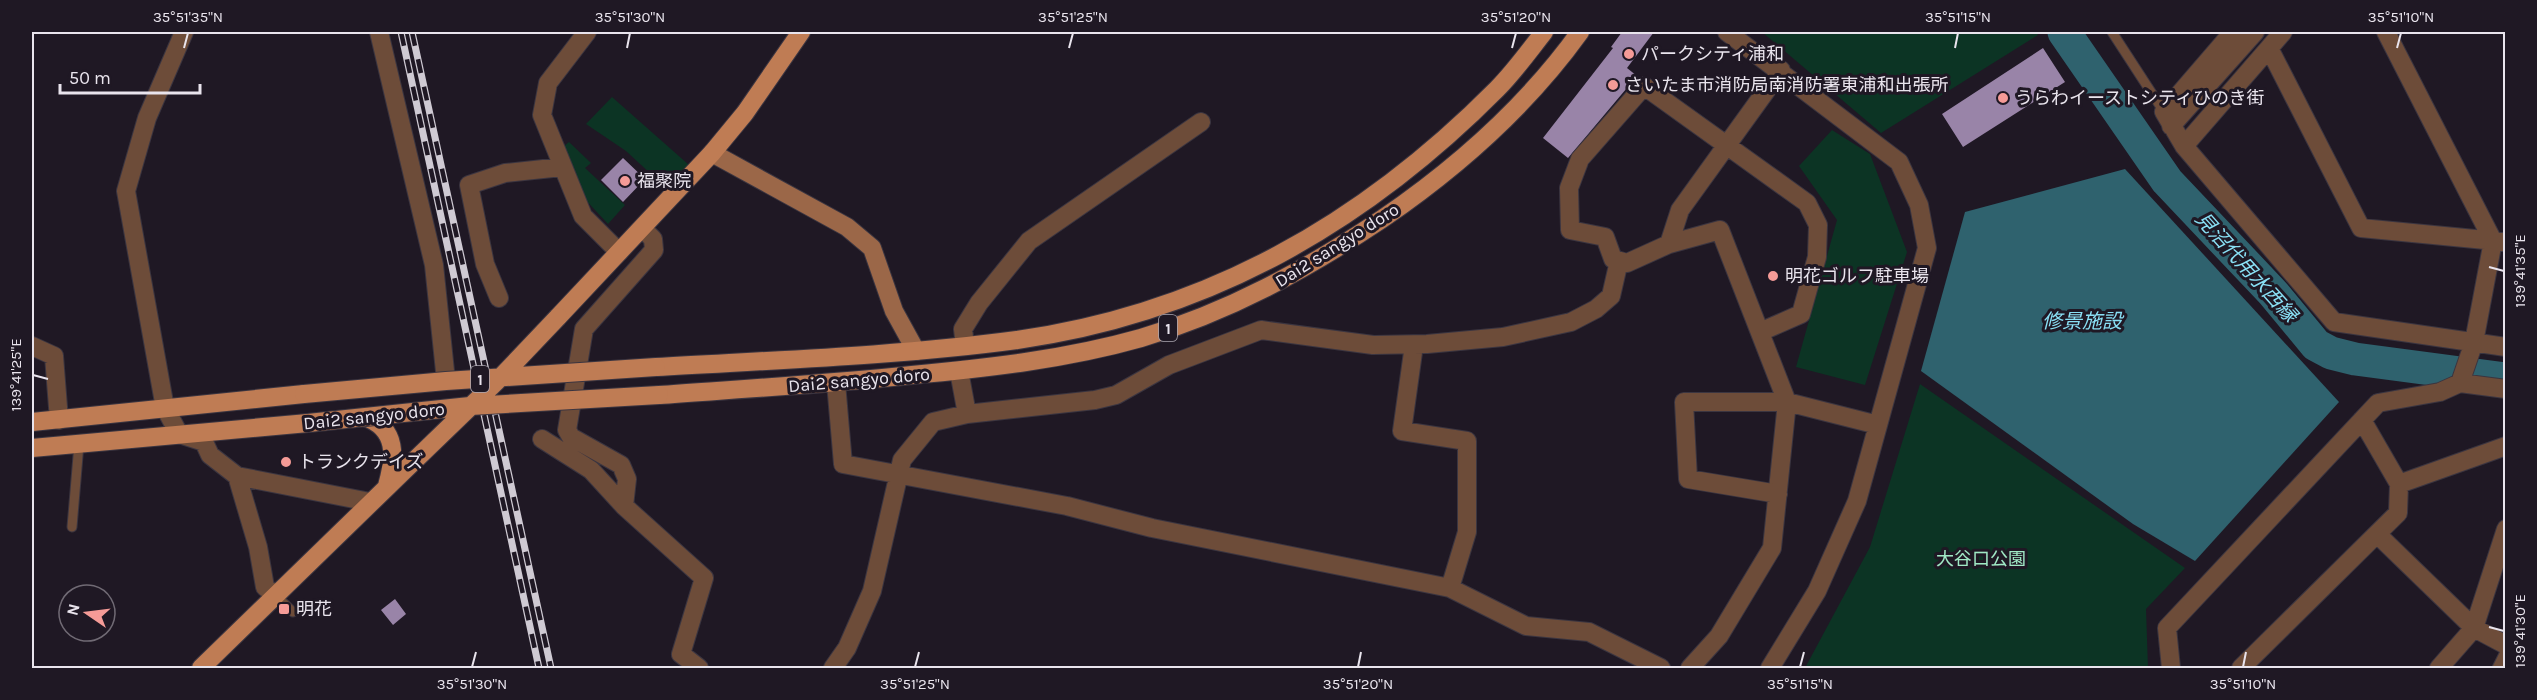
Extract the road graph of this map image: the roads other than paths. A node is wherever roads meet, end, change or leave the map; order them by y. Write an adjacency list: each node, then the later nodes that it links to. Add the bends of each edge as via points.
1 (184, 32): 42 (street, via 147,118 126,191)
2 (379, 32): 37 (street, via 434,265)
3 (587, 32): 20 (street, via 548,83 542,115)
4 (801, 32): 19 (main road, 1)
5 (1544, 32): 29 (main road, Dai2 sangyo doro / 1, via 1498,88 1426,155 1364,204 1295,247 1215,286 1139,313 1063,331)
6 (1580, 32): 34 (main road, Dai2 sangyo doro / 1, via 1532,92 1479,146 1418,194 1325,257 1272,286 1141,338 1022,363)
7 (1727, 32): 14 (street)
8 (2112, 32): 15 (lane)
9 (2232, 32): 15 (street)
10 (2255, 32): 15 (street)
11 (2283, 32): 13 (street)
12 (2386, 32): 22 (street)
13 (2269, 48): 18 (street); 22 (street, via 2361,228)
14 (1781, 70): 17 (street); 48 (street, via 1899,162 1919,205 1927,248)
15 (2168, 119): 18 (street)
16 (1201, 122): 29 (street, via 1029,241 963,329)
17 (1726, 144): 23 (street, via 1680,210); 25 (street, via 1644,87 1580,159 1569,188 1570,230 1605,237 1613,259); 27 (street, via 1807,203 1818,225 1817,257 1801,315)
18 (2184, 146): 28 (street, via 2334,322)
19 (712, 153): 21 (main road, 1); 33 (street, via 848,227 872,248 894,310)
20 (562, 167): 24 (street, via 583,216); 26 (street, via 505,173 469,184 485,264)
21 (643, 229): 24 (main road, 1); 60 (street, via 653,239 654,250 584,329 567,430 571,437 621,465 627,479)
22 (2499, 241): 28 (street)
23 (1669, 244): 25 (street, via 1627,264); 27 (street, via 1720,230)
24 (619, 252): 36 (main road, 1, bridge)
25 (1619, 261): 30 (street, via 1611,296 1596,309 1571,321 1503,337)
26 (499, 298)
27 (1760, 332): 40 (street)
28 (2474, 342): 32 (street); 35 (street)
29 (965, 345): 33 (main road, Dai2 sangyo doro / 1)
30 (1414, 345): 43 (street, via 1372,345 1261,330 1168,365 1116,395); 64 (street, via 1402,431 1467,441 1467,532)
31 (32, 346): 45 (street, via 54,356)
32 (2505, 347)
33 (916, 351): 36 (main road, Dai2 sangyo doro / 1, bridge)
34 (959, 371): 38 (main road, Dai2 sangyo doro / 1); 43 (street)
35 (2463, 377): 39 (street); 46 (street, via 2440,392 2378,403)
36 (500, 378): 37 (main road, Dai2 sangyo doro / 1, bridge); 41 (main road, 1, bridge)
37 (446, 381): 42 (main road, Dai2 sangyo doro / 1, bridge)
38 (836, 383): 41 (main road, Dai2 sangyo doro / 1, bridge); 55 (street, via 843,464)
39 (2505, 389)
40 (1787, 402): 48 (street); 58 (street); 58 (street, via 1684,402 1688,479)
41 (470, 406): 44 (main road, Dai2 sangyo doro / 1, bridge); 57 (main road, 1, bridge)
42 (165, 408): 45 (main road, Dai2 sangyo doro / 1); 49 (street)
43 (967, 414): 55 (street, via 933,422 902,460)
44 (365, 417): 49 (main road, Dai2 sangyo doro / 1, bridge); 57 (main road, via 381,425 392,446)
45 (59, 420): 47 (main road, Dai2 sangyo doro / 1)
46 (2362, 420): 56 (street); 76 (street, via 2167,628)
47 (32, 422)
48 (1878, 424): 75 (street, via 1857,501 1817,591)
49 (179, 434): 51 (main road, Dai2 sangyo doro / 1); 54 (street, via 204,442 210,455)
50 (542, 439): 60 (street, via 591,470)
51 (79, 444): 53 (main road, Dai2 sangyo doro / 1); 61 (lane)
52 (2505, 446): 56 (street)
53 (32, 448)
54 (237, 476): 59 (street); 65 (street, via 265,587)
55 (899, 476): 64 (street, via 1067,506 1152,528); 72 (street, via 872,591 847,648)
56 (2399, 484): 63 (street, via 2398,513)
57 (387, 486): 59 (main road, 1)
58 (1778, 494): 74 (street, via 1772,548 1719,636)
59 (370, 502): 65 (main road, 1)
60 (624, 506): 71 (street, via 704,578 681,654)
61 (72, 527)
62 (2505, 528): 67 (street)
63 (2377, 534): 67 (street); 77 (street)
64 (1450, 588): 73 (street, via 1526,626 1589,632)
65 (275, 595): 66 (lane); 70 (main road, 1)
66 (293, 612)
67 (2474, 628): 68 (street); 78 (street)
68 (2505, 645)
69 (2505, 650): 79 (lane)
70 (206, 667)
71 (699, 669)
72 (833, 669)
73 (1661, 669)
74 (1690, 669)
75 (1770, 669)
76 (2171, 669)
77 (2241, 669)
78 (2439, 669)
79 (2497, 669)

